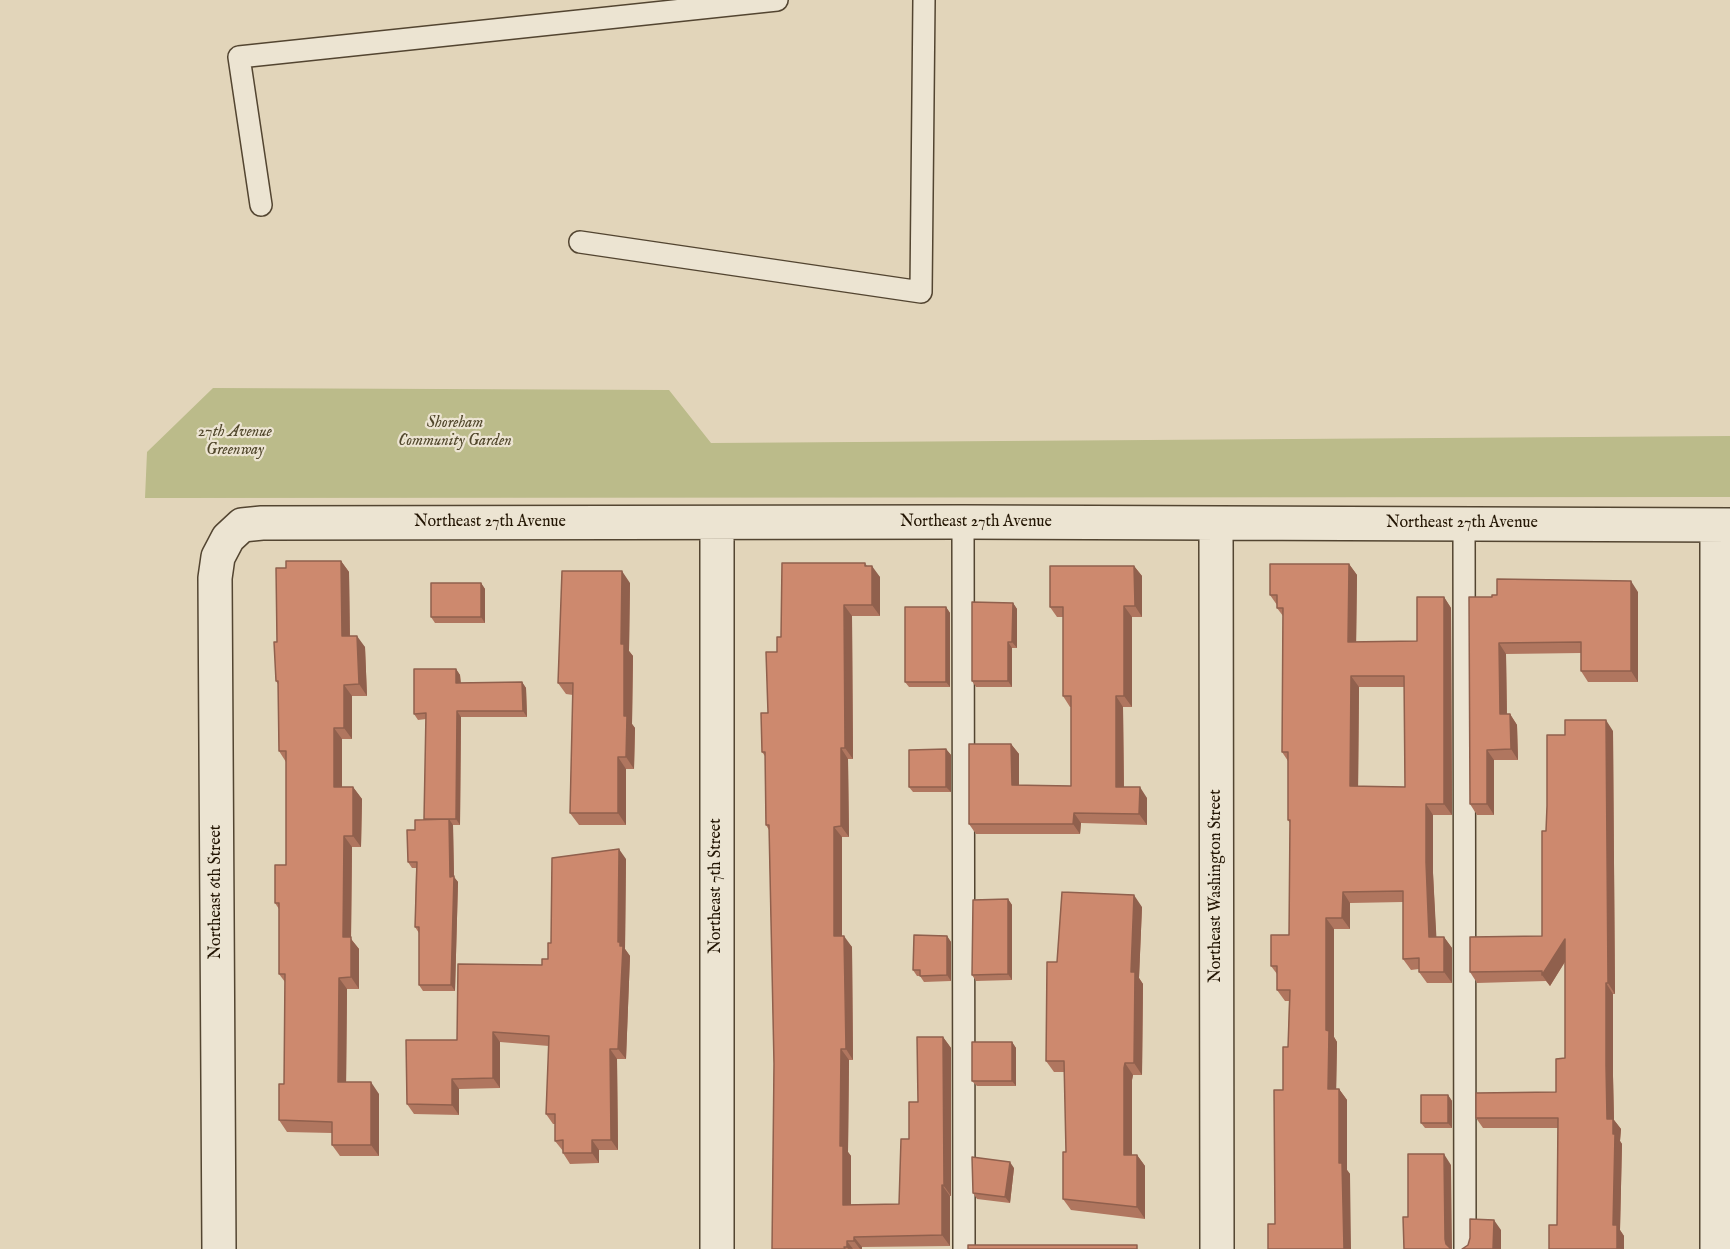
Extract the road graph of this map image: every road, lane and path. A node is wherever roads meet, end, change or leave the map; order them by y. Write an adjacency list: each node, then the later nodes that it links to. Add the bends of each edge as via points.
1 (777, 0): 3 (lane, via 239,57)
2 (924, 0): 4 (lane, via 921,292)
3 (261, 206)
4 (580, 242)
5 (963, 522): 6 (street, Northeast 27th Avenue); 7 (street, Northeast 27th Avenue); 13 (lane)
6 (717, 523): 10 (street, Northeast 27th Avenue, via 262,524 242,525); 12 (street, Northeast 7th Street)
7 (1216, 524): 8 (street, Northeast 27th Avenue); 14 (street, Northeast Washington Street)
8 (1464, 524): 9 (street, Northeast 27th Avenue); 15 (lane)
9 (1723, 525): 16 (street)
10 (228, 538): 11 (street, Northeast 6th Street, via 218,557 215,578)
11 (219, 1249)
12 (717, 1249)
13 (964, 1249)
14 (1217, 1249)
15 (1465, 1249)
16 (1717, 1249)

